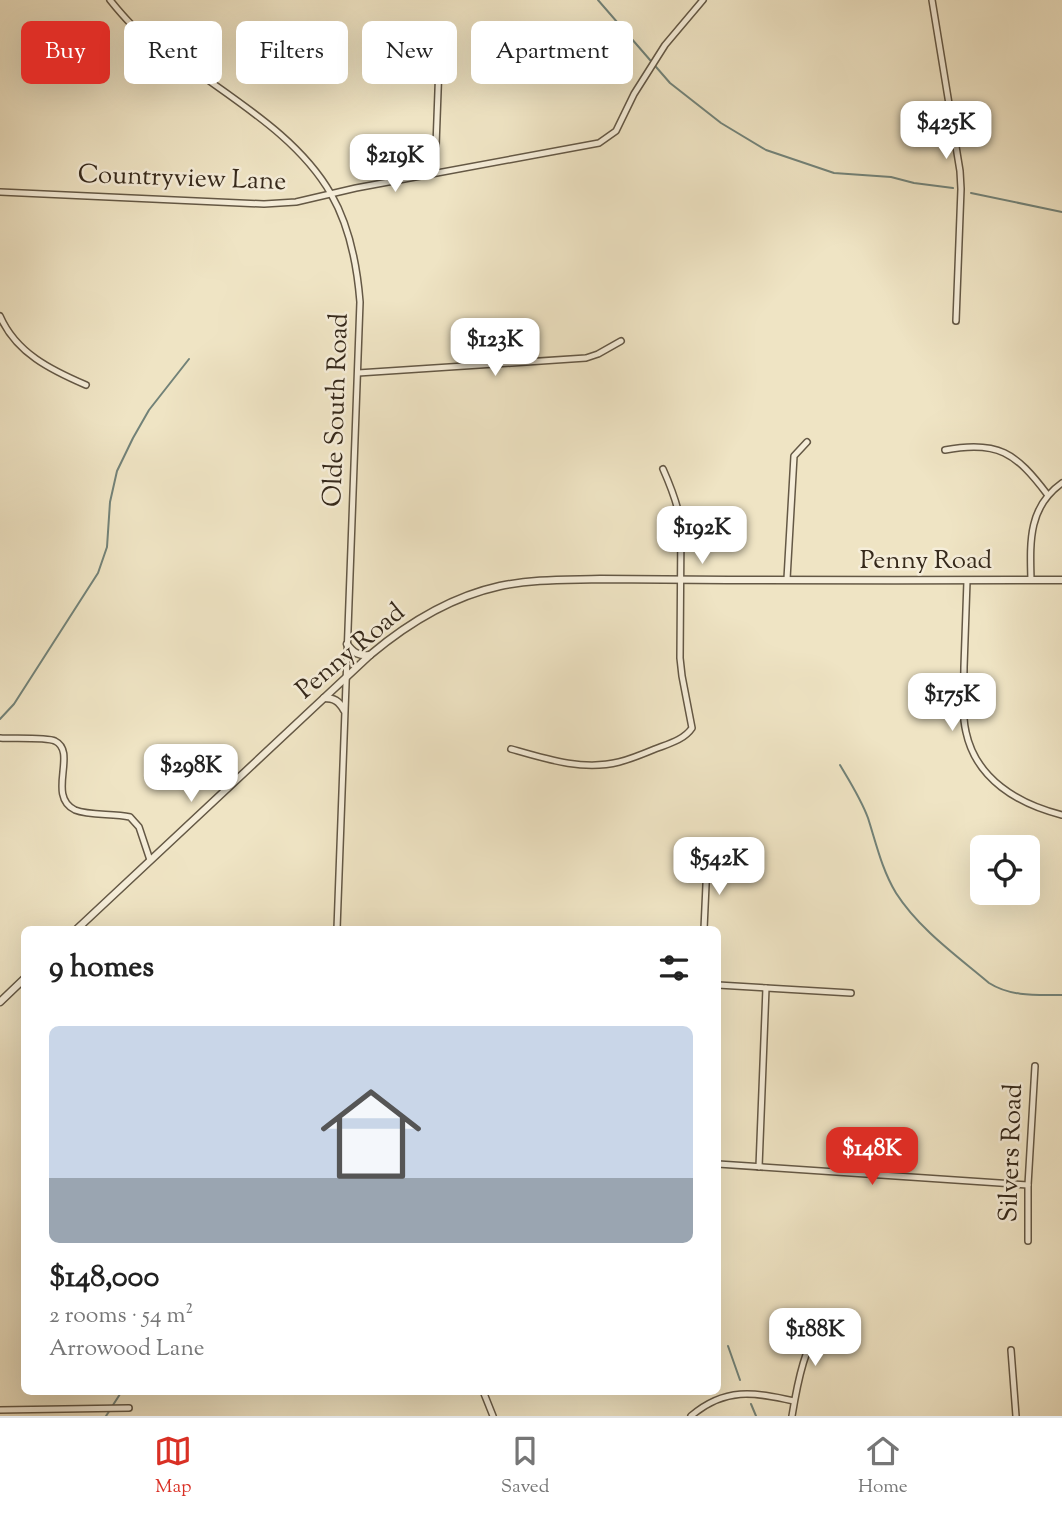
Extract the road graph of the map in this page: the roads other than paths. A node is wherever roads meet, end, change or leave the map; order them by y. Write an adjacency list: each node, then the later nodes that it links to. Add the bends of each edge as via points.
1 (110, 0): 9 (street, Olde South Road, via 151,42 273,128 310,164)
2 (693, 0): 5 (street)
3 (703, 0): 5 (street, Countryview Lane)
4 (932, 0): 11 (street, via 960,171)
5 (693, 11): 7 (street, Countryview Lane, via 648,72 616,131 599,143)
6 (438, 84): 7 (street)
7 (435, 173): 9 (street, Countryview Lane)
8 (0, 192): 9 (street, Countryview Lane, via 264,204)
9 (331, 194): 13 (street, Olde South Road, via 358,275)
10 (0, 316): 14 (street, via 20,347)
11 (956, 321)
12 (621, 341): 13 (street, via 578,359)
13 (358, 373): 25 (street, Olde South Road)
14 (86, 386)
15 (807, 442): 21 (street, via 794,456)
16 (945, 450): 19 (street, via 984,446 1004,452 1026,467)
17 (663, 469): 20 (street, via 681,524)
18 (1062, 483): 19 (street)
19 (1047, 494): 22 (street, via 1031,533)
20 (680, 579): 21 (street, Penny Road); 26 (street, Penny Road, via 539,580 498,587 452,601 418,619); 31 (street, via 682,676 692,722 688,735 602,765 569,763)
21 (788, 579): 24 (street, Penny Road)
22 (1031, 580): 23 (street, Penny Road); 24 (street, Penny Road)
23 (1062, 580)
24 (967, 581): 32 (street, via 964,703 965,731 973,755 1008,793)
25 (347, 643): 26 (street, via 355,653); 27 (street, Olde South Road)
26 (370, 655): 27 (street, Penny Road)
27 (345, 678): 28 (street, Penny Road); 29 (street, Olde South Road)
28 (324, 698): 29 (street, via 339,702); 33 (street, Penny Road)
29 (344, 710): 36 (street, Olde South Road)
30 (0, 738): 33 (street, via 54,740 64,755 65,802 75,810 130,817 139,827)
31 (511, 749)
32 (1062, 815)
33 (150, 860): 35 (street, Penny Road)
34 (708, 863): 37 (street)
35 (80, 926)
36 (337, 926)
37 (704, 926)
38 (21, 982): 42 (street)
39 (721, 985): 40 (street)
40 (766, 988): 41 (street); 45 (street)
41 (851, 993)
42 (0, 1002)
43 (1035, 1066): 46 (street, Silvers Road)
44 (721, 1164): 45 (street)
45 (759, 1167): 46 (street)
46 (1028, 1185): 47 (street, Silvers Road)
47 (1028, 1241)
48 (825, 1314): 51 (street, via 807,1349)
49 (1011, 1350): 57 (street)
50 (485, 1395): 54 (street)
51 (794, 1401): 55 (street, via 740,1394 713,1401); 56 (street)
52 (129, 1408): 53 (street)
53 (0, 1409)
54 (493, 1416)
55 (691, 1416)
56 (792, 1416)
57 (1016, 1416)

